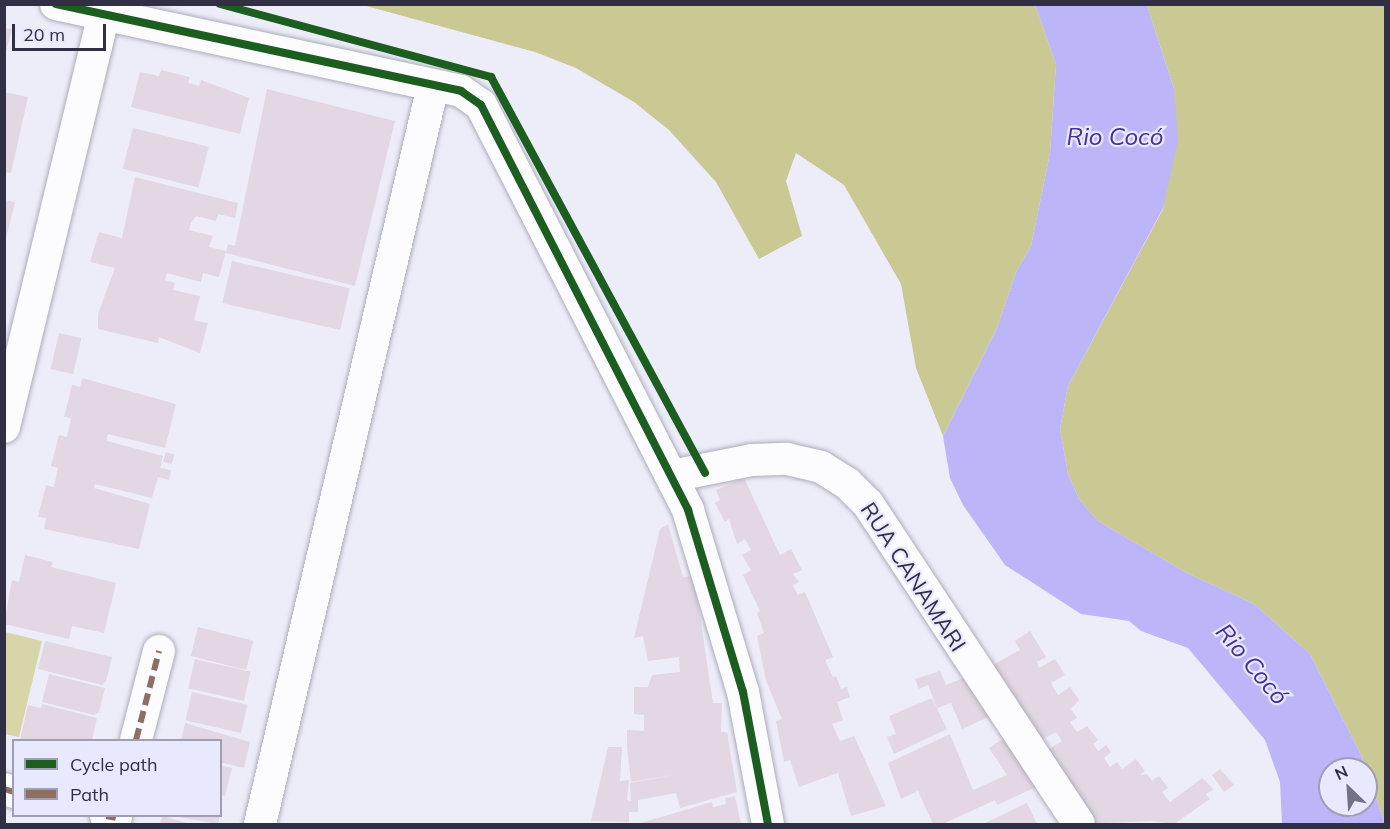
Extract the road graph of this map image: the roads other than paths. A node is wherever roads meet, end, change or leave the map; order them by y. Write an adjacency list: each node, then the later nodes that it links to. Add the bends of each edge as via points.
1 (56, 4): 2 (street)
2 (105, 10): 3 (street); 4 (street)
3 (433, 87): 5 (street, via 471,96 490,116); 8 (street)
4 (4, 427)
5 (672, 476): 9 (street, via 702,546 743,692); 10 (street, RUA CANAMARI, via 752,459 787,459 820,467 847,483 868,504)
6 (159, 651): 7 (street)
7 (137, 739)
8 (260, 825)
9 (768, 825)
10 (1079, 825)

